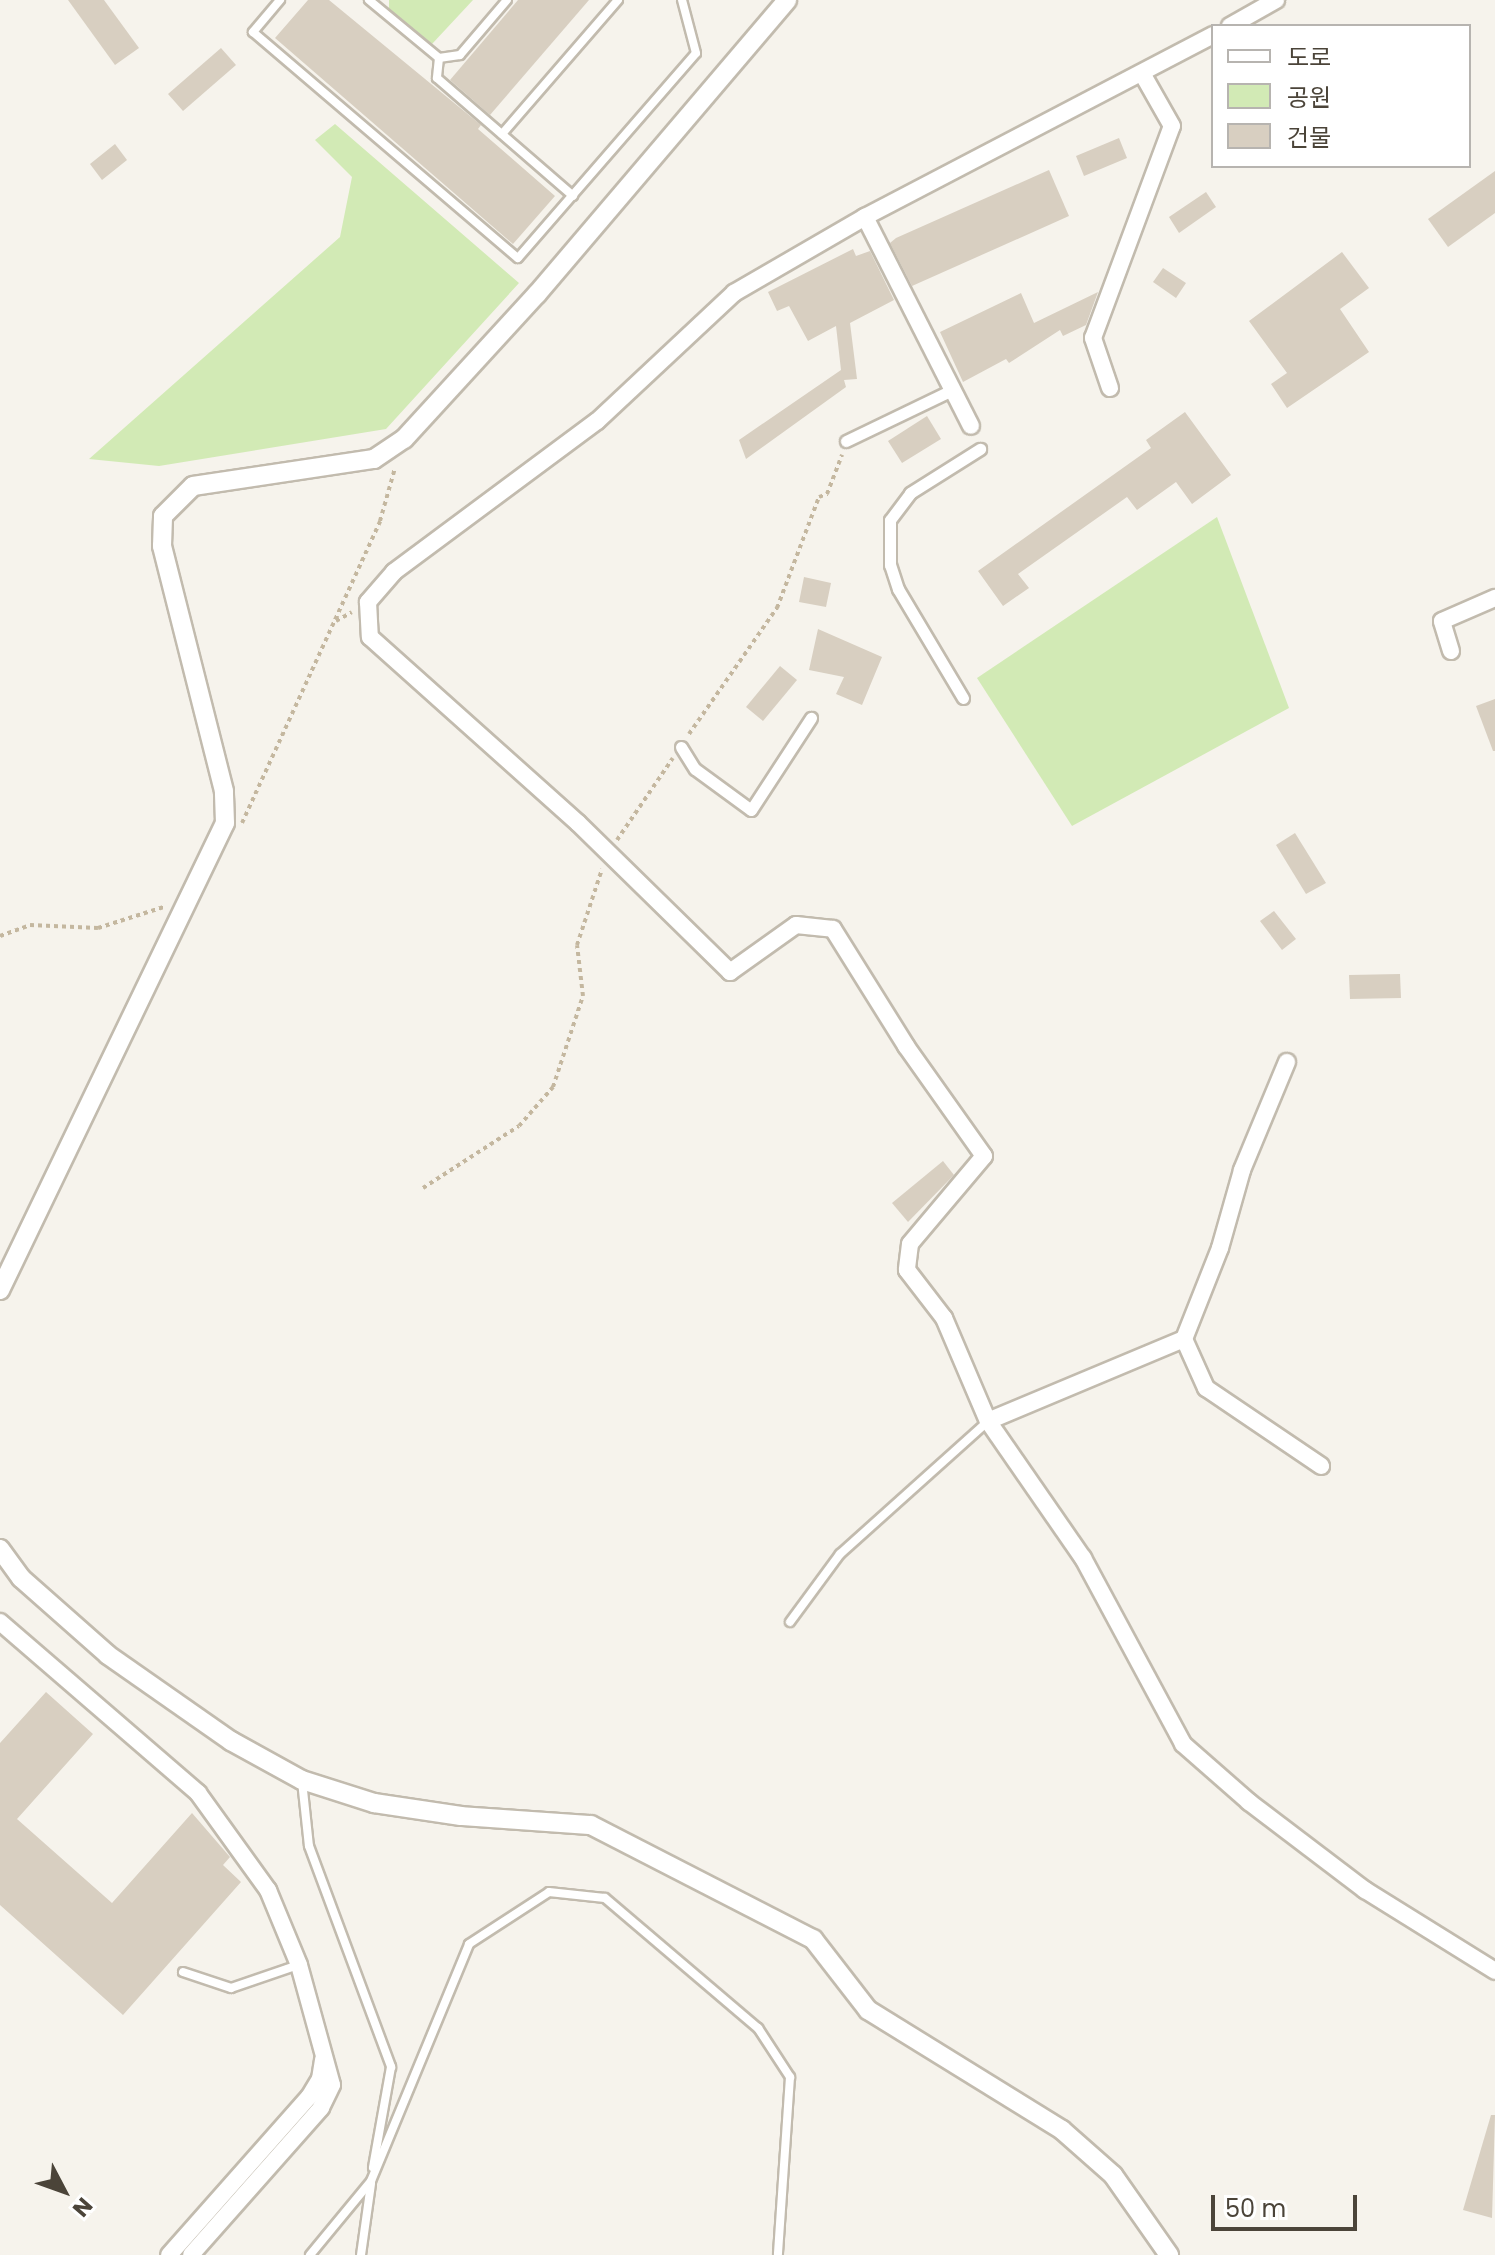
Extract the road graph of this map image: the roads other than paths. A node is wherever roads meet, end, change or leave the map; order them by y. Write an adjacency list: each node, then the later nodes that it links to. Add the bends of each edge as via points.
1 (280, 0): 13 (lane, via 253,32 518,258)
2 (369, 0): 10 (lane)
3 (507, 0): 10 (lane, via 460,55)
4 (618, 0): 12 (lane)
5 (682, 0): 13 (lane, via 696,53)
6 (787, 0): 26 (street, via 537,294 404,439 374,459 193,486 163,516 162,546 224,791 225,823)
7 (1276, 0): 8 (street)
8 (1234, 24)
9 (1211, 36): 11 (street)
10 (439, 58): 12 (lane, via 437,78)
11 (1143, 75): 14 (street); 15 (street, via 1172,126 1093,338)
12 (502, 134): 13 (lane)
13 (573, 196)
14 (865, 217): 16 (street); 28 (street, via 734,293 597,421 394,572 368,602 370,637 608,853 730,972 796,925 833,929 906,1046 984,1156 910,1244 907,1270 944,1318)
15 (1110, 388)
16 (950, 391): 17 (street); 18 (street)
17 (971, 426)
18 (846, 441)
19 (980, 449): 22 (street, via 910,493 890,520 890,565 898,589)
20 (1495, 598): 21 (street, via 1442,621)
21 (1451, 651)
22 (963, 698)
23 (811, 718): 24 (street, via 751,810 695,769)
24 (681, 747)
25 (1287, 1062): 27 (street, via 1242,1170 1220,1248)
26 (0, 1290)
27 (1184, 1339): 28 (street); 29 (street, via 1206,1388)
28 (988, 1421): 32 (lane, via 840,1554); 35 (street, via 1083,1558 1183,1744 1365,1890)
29 (1321, 1466)
30 (0, 1549): 33 (street, via 39,1596 108,1655 231,1741)
31 (0, 1622): 34 (street, via 198,1793 268,1890)
32 (790, 1622)
33 (302, 1780): 38 (lane, via 309,1846 391,2067); 44 (street, via 374,1803 461,1816 591,1825 813,1939 868,2010 1062,2130 1113,2175)
34 (299, 1965): 36 (lane, via 231,1988); 37 (street)
35 (1495, 1971)
36 (183, 1972)
37 (325, 2050): 39 (street, via 320,2079 309,2097); 40 (street, via 332,2085 321,2108)
38 (371, 2181): 41 (lane); 42 (lane); 43 (lane, via 469,1944 549,1892 605,1898 758,2028 790,2077)
39 (169, 2255)
40 (191, 2255)
41 (310, 2255)
42 (361, 2255)
43 (778, 2255)
44 (1169, 2255)

